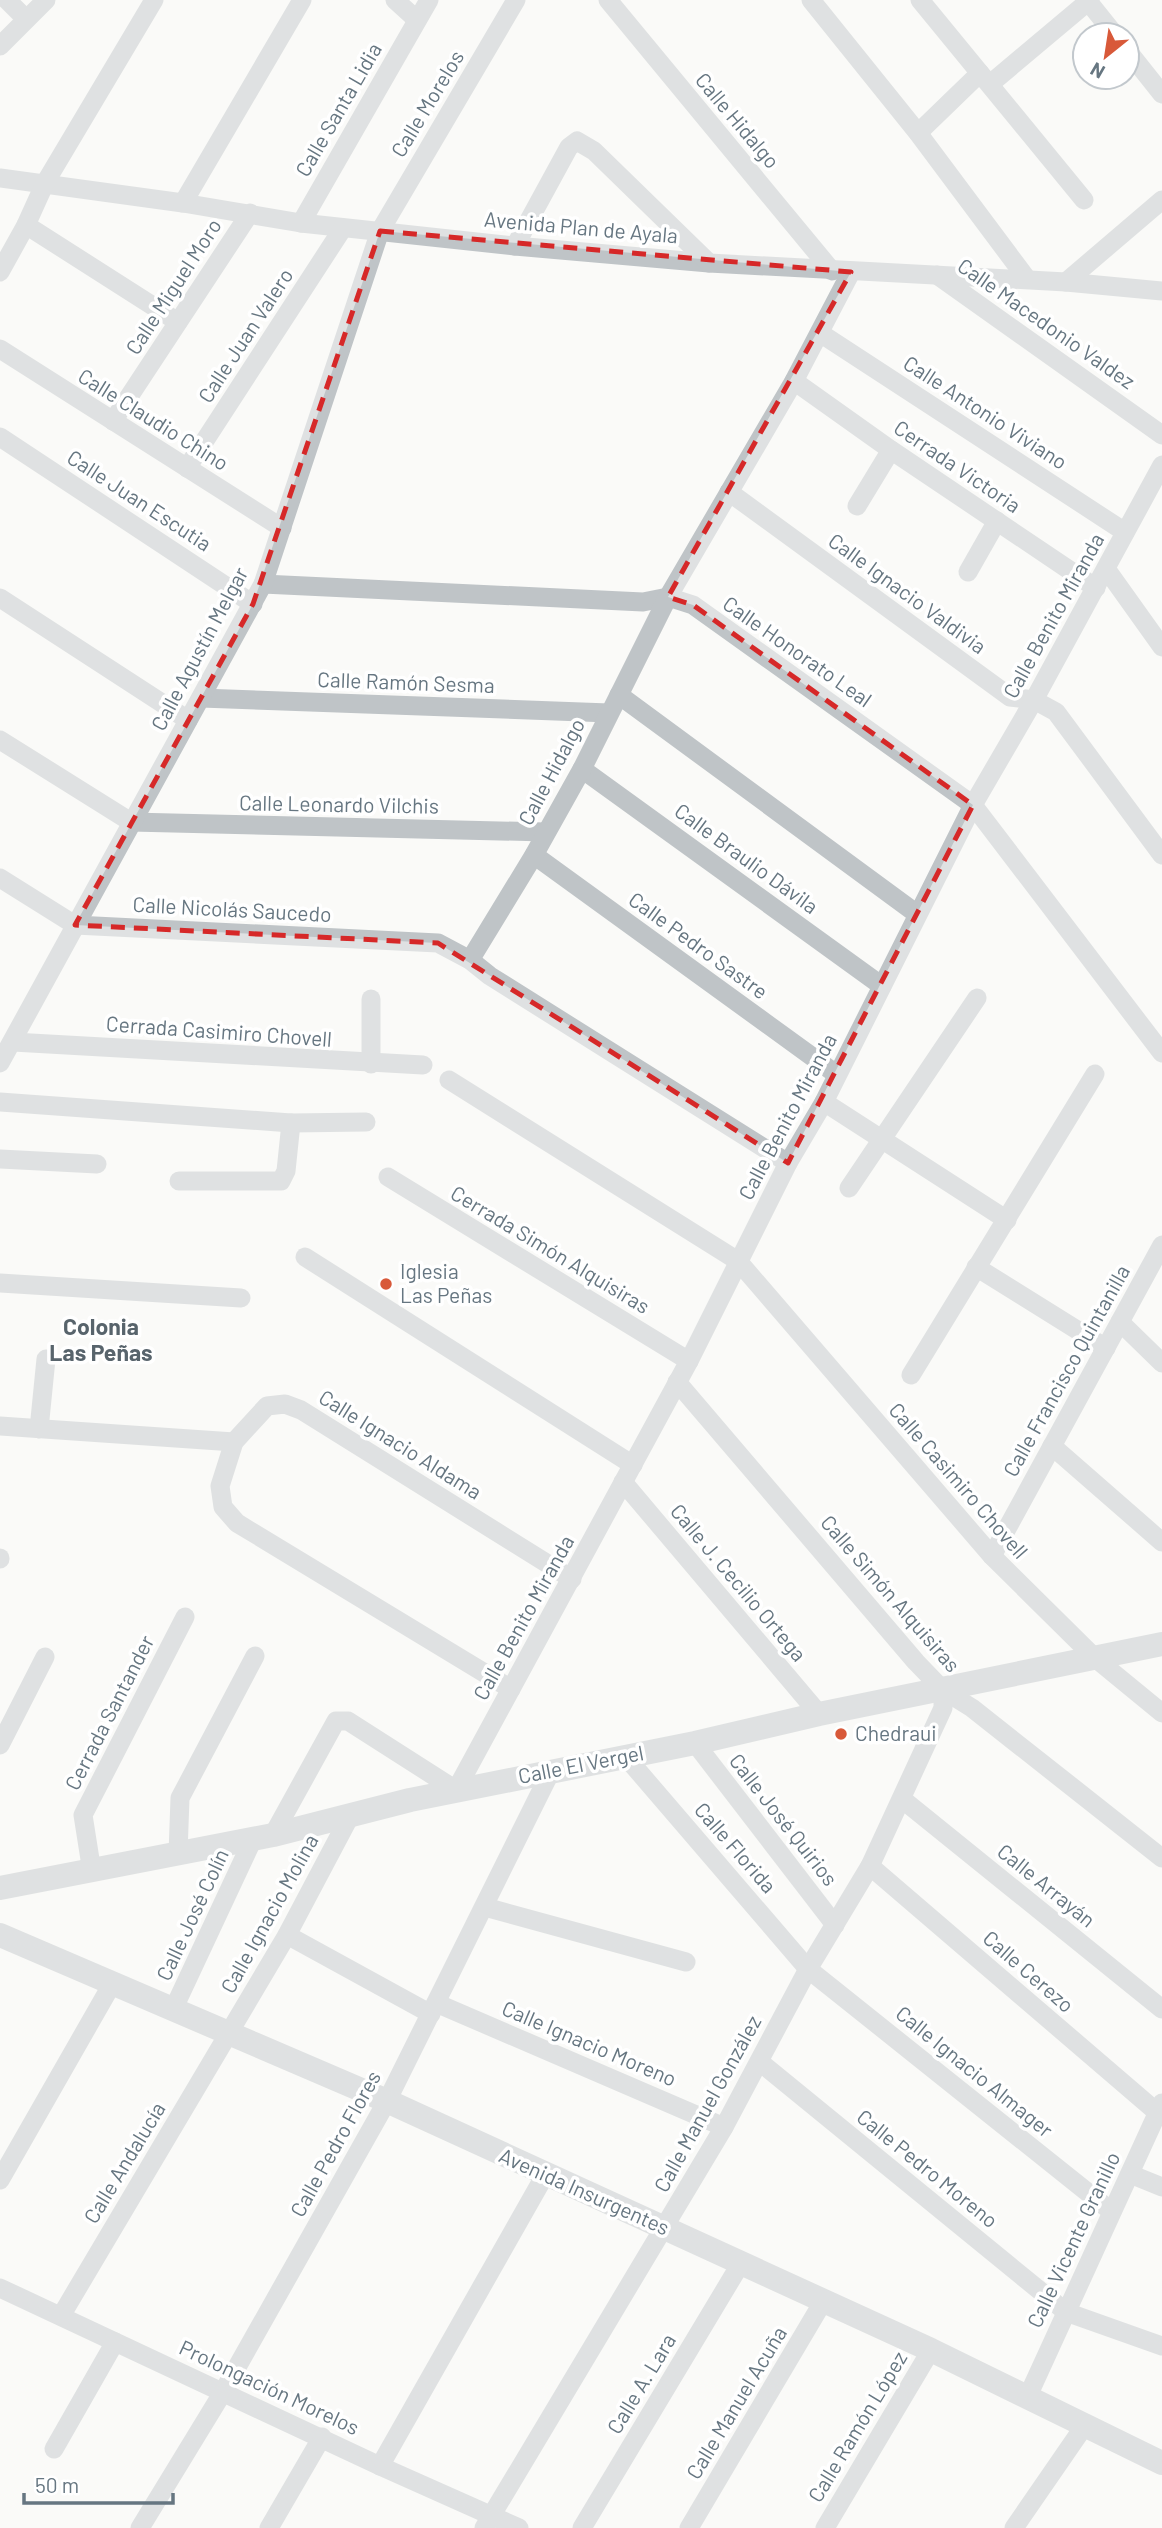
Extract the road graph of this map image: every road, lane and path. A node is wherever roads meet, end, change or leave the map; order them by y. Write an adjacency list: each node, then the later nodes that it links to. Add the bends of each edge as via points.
1 (7, 0): 12 (street)
2 (46, 0): 12 (street)
3 (154, 0): 21 (street)
4 (302, 0): 24 (street)
5 (395, 0): 13 (street)
6 (429, 0): 13 (street, Calle Santa Lidia)
7 (516, 0): 29 (street, Calle Morelos)
8 (608, 0): 32 (street, Calle Hidalgo)
9 (811, 0): 19 (street)
10 (920, 0): 17 (street)
11 (1088, 0): 14 (street); 17 (street)
12 (26, 19): 15 (street)
13 (417, 20): 26 (street, Calle Santa Lidia)
14 (1104, 21)
15 (0, 46)
16 (1141, 68): 18 (street)
17 (985, 79): 19 (street); 22 (street)
18 (1162, 94)
19 (918, 133): 35 (street)
20 (0, 178): 21 (street, Avenida Plan de Ayala)
21 (45, 183): 24 (street, Avenida Plan de Ayala); 27 (street)
22 (1084, 200)
23 (1162, 200): 36 (street)
24 (183, 203): 25 (street, Avenida Plan de Ayala)
25 (250, 213): 26 (street, Avenida Plan de Ayala); 38 (street, Calle Miguel Moro)
26 (301, 223): 28 (street, Avenida Plan de Ayala)
27 (26, 225): 33 (street); 38 (street)
28 (342, 228): 29 (street, Avenida Plan de Ayala); 47 (street, Calle Juan Valero)
29 (380, 231): 30 (street, Avenida Plan de Ayala); 51 (street, Calle Agustín Melgar)
30 (515, 246): 31 (street, Avenida Plan de Ayala); 31 (street, via 569,147 577,141 594,151)
31 (709, 263): 32 (street, Avenida Plan de Ayala)
32 (841, 271): 34 (street, Avenida Plan de Ayala); 39 (street, Calle Hidalgo)
33 (0, 272)
34 (937, 275): 35 (street, Avenida Plan de Ayala); 43 (street, Calle Macedonio Valdez)
35 (1027, 279): 36 (street, Avenida Plan de Ayala)
36 (1066, 282): 37 (street, Avenida Plan de Ayala)
37 (1162, 291)
38 (178, 322): 42 (street, Calle Miguel Moro)
39 (820, 333): 41 (street, Calle Hidalgo); 52 (street, Calle Antonio Viviano)
40 (0, 349): 42 (street, Calle Claudio Chino)
41 (794, 381): 45 (street, Cerrada Victoria); 48 (street, Calle Hidalgo)
42 (113, 421): 47 (street, Calle Claudio Chino)
43 (1162, 435)
44 (0, 437): 59 (street, Calle Juan Escutia)
45 (891, 450): 49 (street); 50 (street, Cerrada Victoria)
46 (1162, 465): 52 (street, Calle Benito Miranda)
47 (187, 468): 51 (street, Calle Claudio Chino)
48 (729, 492): 57 (street, Calle Hidalgo); 63 (street, Calle Ignacio Valdivia, via 1010,697)
49 (857, 506)
50 (997, 521): 54 (street); 56 (street, Cerrada Victoria)
51 (282, 528): 55 (street, Calle Agustín Melgar)
52 (1125, 532): 53 (street, Calle Benito Miranda)
53 (1107, 570): 56 (street, Calle Benito Miranda); 60 (street)
54 (968, 572)
55 (263, 584): 57 (street, Calle Honorato Leal, via 643,602); 59 (street, Calle Agustín Melgar)
56 (1096, 588): 63 (street, Calle Benito Miranda)
57 (668, 597): 61 (street, Calle Hidalgo); 68 (street, Calle Honorato Leal, via 693,605)
58 (0, 598): 65 (street)
59 (253, 604): 62 (street, Calle Agustín Melgar)
60 (1162, 647)
61 (619, 695): 64 (street, Calle Hidalgo); 74 (street)
62 (201, 698): 64 (street, Calle Ramón Sesma); 65 (street, Calle Agustín Melgar)
63 (1034, 700): 68 (street, Calle Benito Miranda); 72 (street, Calle Ignacio Valdivia, via 1056,712)
64 (609, 713): 67 (street, Calle Hidalgo)
65 (188, 720): 69 (street, Calle Agustín Melgar)
66 (0, 740): 69 (street)
67 (582, 769): 70 (street, Calle Hidalgo); 77 (street, Calle Braulio Dávila)
68 (973, 805): 74 (street, Calle Benito Miranda); 81 (street, Calle Honorato Leal)
69 (131, 822): 70 (street, Calle Leonardo Vilchis); 75 (street, Calle Agustín Melgar)
70 (545, 832): 71 (street, Calle Hidalgo)
71 (534, 855): 76 (street, Calle Hidalgo); 85 (street, Calle Pedro Sastre)
72 (1162, 855)
73 (0, 878): 75 (street, Calle Nicolás Saucedo)
74 (917, 914): 77 (street, Calle Benito Miranda)
75 (75, 925): 76 (street, Calle Nicolás Saucedo, via 438,943); 80 (street, Calle Agustín Melgar)
76 (470, 960): 94 (street)
77 (882, 986): 85 (street, Calle Benito Miranda)
78 (977, 998): 92 (street)
79 (371, 999): 83 (street)
80 (13, 1042): 82 (street, Calle Agustín Melgar); 83 (street, Cerrada Casimiro Chovell)
81 (1162, 1053)
82 (0, 1063)
83 (371, 1064): 84 (street, Cerrada Casimiro Chovell)
84 (424, 1065)
85 (836, 1074): 89 (street, Calle Benito Miranda)
86 (1095, 1074): 99 (street)
87 (449, 1080): 102 (street)
88 (0, 1102): 91 (street)
89 (824, 1102): 92 (street); 94 (street, Calle Benito Miranda)
90 (366, 1122): 91 (street)
91 (290, 1123): 97 (street, via 281,1181)
92 (882, 1139): 98 (street); 99 (street)
93 (0, 1159): 95 (street)
94 (788, 1163): 102 (street, Calle Benito Miranda)
95 (97, 1164)
96 (388, 1177): 109 (street, Cerrada Simón Alquisiras)
97 (179, 1181)
98 (849, 1188)
99 (1007, 1220): 103 (street)
100 (1162, 1245): 106 (street, Calle Francisco Quintanilla)
101 (305, 1257): 117 (street, Calle J. Cecilio Ortega)
102 (738, 1261): 109 (street, Calle Benito Miranda); 119 (street, Calle Casimiro Chovell)
103 (976, 1267): 107 (street); 111 (street)
104 (0, 1283): 105 (street)
105 (241, 1298)
106 (1120, 1322): 107 (street, Calle Francisco Quintanilla); 110 (street)
107 (1106, 1348): 116 (street, Calle Francisco Quintanilla)
108 (46, 1359): 114 (street)
109 (689, 1361): 112 (street, Calle Benito Miranda)
110 (1162, 1363)
111 (911, 1375)
112 (677, 1382): 117 (street, Calle Benito Miranda); 127 (street, Calle Simón Alquisiras)
113 (0, 1426): 114 (street)
114 (39, 1429): 115 (street)
115 (234, 1442): 120 (street, Calle Ignacio Aldama, via 267,1406 285,1404 301,1410); 126 (street, Calle Ignacio Aldama, via 220,1486 223,1507 237,1523)
116 (1052, 1446): 118 (street); 119 (street, Calle Francisco Quintanilla)
117 (628, 1473): 120 (street, Calle Benito Miranda); 129 (street, Calle J. Cecilio Ortega)
118 (1162, 1542)
119 (992, 1556): 125 (street, Calle Casimiro Chovell)
120 (572, 1579): 126 (street, Calle Benito Miranda)
121 (185, 1617): 141 (street, Cerrada Santander, via 83,1815)
122 (1162, 1644): 125 (street, Calle El Vergel)
123 (255, 1656): 138 (street, via 180,1798)
124 (46, 1657): 131 (street)
125 (1095, 1658): 127 (street, Calle El Vergel); 128 (street, Calle Casimiro Chovell)
126 (511, 1689): 134 (street, Calle Benito Miranda)
127 (943, 1690): 129 (street, Calle El Vergel); 135 (street, Calle Manuel González, via 943,1708); 139 (street, Calle Simón Alquisiras)
128 (1162, 1713)
129 (819, 1714): 130 (street, Calle El Vergel)
130 (695, 1743): 132 (street, Calle El Vergel); 144 (street, Calle José Quirios)
131 (0, 1745)
132 (626, 1757): 133 (street, Calle El Vergel); 148 (street, Calle Florida)
133 (551, 1771): 134 (street, Calle El Vergel); 143 (street, Calle Pedro Flores)
134 (456, 1790): 136 (street, Calle El Vergel); 137 (street, Calle José Colín, via 348,1721 336,1721)
135 (902, 1799): 140 (street, Calle Manuel González); 150 (street, Calle Arrayán)
136 (350, 1816): 137 (street, Calle El Vergel); 146 (street, Calle Ignacio Molina)
137 (263, 1837): 138 (street, Calle El Vergel); 152 (street, Calle José Colín)
138 (178, 1854): 141 (street, Calle El Vergel)
139 (1162, 1858)
140 (870, 1866): 144 (street, Calle Manuel González); 156 (street, Calle Cerezo)
141 (92, 1872): 142 (street, Calle El Vergel)
142 (0, 1888)
143 (485, 1907): 147 (street); 151 (street, Calle Pedro Flores)
144 (835, 1925): 148 (street, Calle Manuel González)
145 (0, 1935): 149 (street, Avenida Insurgentes)
146 (288, 1935): 151 (street); 153 (street, Calle Ignacio Molina)
147 (686, 1962)
148 (808, 1969): 154 (street, Calle Manuel González); 162 (street, Calle Ignacio Almager)
149 (112, 1984): 152 (street, Avenida Insurgentes); 160 (street)
150 (1162, 2008)
151 (433, 2009): 155 (street, Calle Pedro Flores); 157 (street, Calle Ignacio Moreno)
152 (173, 2011): 153 (street, Avenida Insurgentes)
153 (229, 2033): 155 (street, Avenida Insurgentes); 168 (street, Calle Andalucía)
154 (760, 2062): 157 (street, Calle Manuel González); 167 (street, Calle Pedro Moreno)
155 (387, 2101): 159 (street, Avenida Insurgentes); 172 (street, Calle Pedro Flores)
156 (1160, 2108): 158 (street, Calle Vicente Granillo)
157 (724, 2127): 163 (street, Calle Manuel González)
158 (1130, 2174): 161 (street); 162 (street, Calle Vicente Granillo)
159 (545, 2175): 163 (street, Avenida Insurgentes); 178 (street)
160 (0, 2180)
161 (1162, 2187)
162 (1111, 2211): 167 (street, Calle Vicente Granillo)
163 (665, 2228): 164 (street, Avenida Insurgentes); 179 (street, Calle Manuel González)
164 (741, 2263): 166 (street, Avenida Insurgentes); 183 (street, Calle A. Lara)
165 (0, 2288): 168 (street, Prolongación Morelos)
166 (824, 2301): 171 (street, Avenida Insurgentes); 184 (street, Calle Manuel Acuña)
167 (1066, 2312): 170 (street, Calle Pedro Moreno); 173 (street, Calle Vicente Granillo)
168 (61, 2316): 169 (street, Prolongación Morelos)
169 (115, 2342): 172 (street, Prolongación Morelos); 176 (street)
170 (1162, 2346)
171 (931, 2350): 173 (street, Avenida Insurgentes); 185 (street, Calle Ramón López)
172 (223, 2392): 175 (street, Prolongación Morelos); 180 (street, Calle Pedro Flores)
173 (1028, 2396): 174 (street, Avenida Insurgentes)
174 (1085, 2425): 177 (street, Avenida Insurgentes); 186 (street)
175 (322, 2437): 178 (street, Prolongación Morelos); 181 (street)
176 (54, 2449)
177 (1162, 2463)
178 (380, 2466): 179 (street, Prolongación Morelos)
179 (488, 2521): 182 (street, Prolongación Morelos)
180 (140, 2528)
181 (269, 2528)
182 (519, 2528)
183 (582, 2528)
184 (689, 2528)
185 (825, 2528)
186 (1014, 2528)

